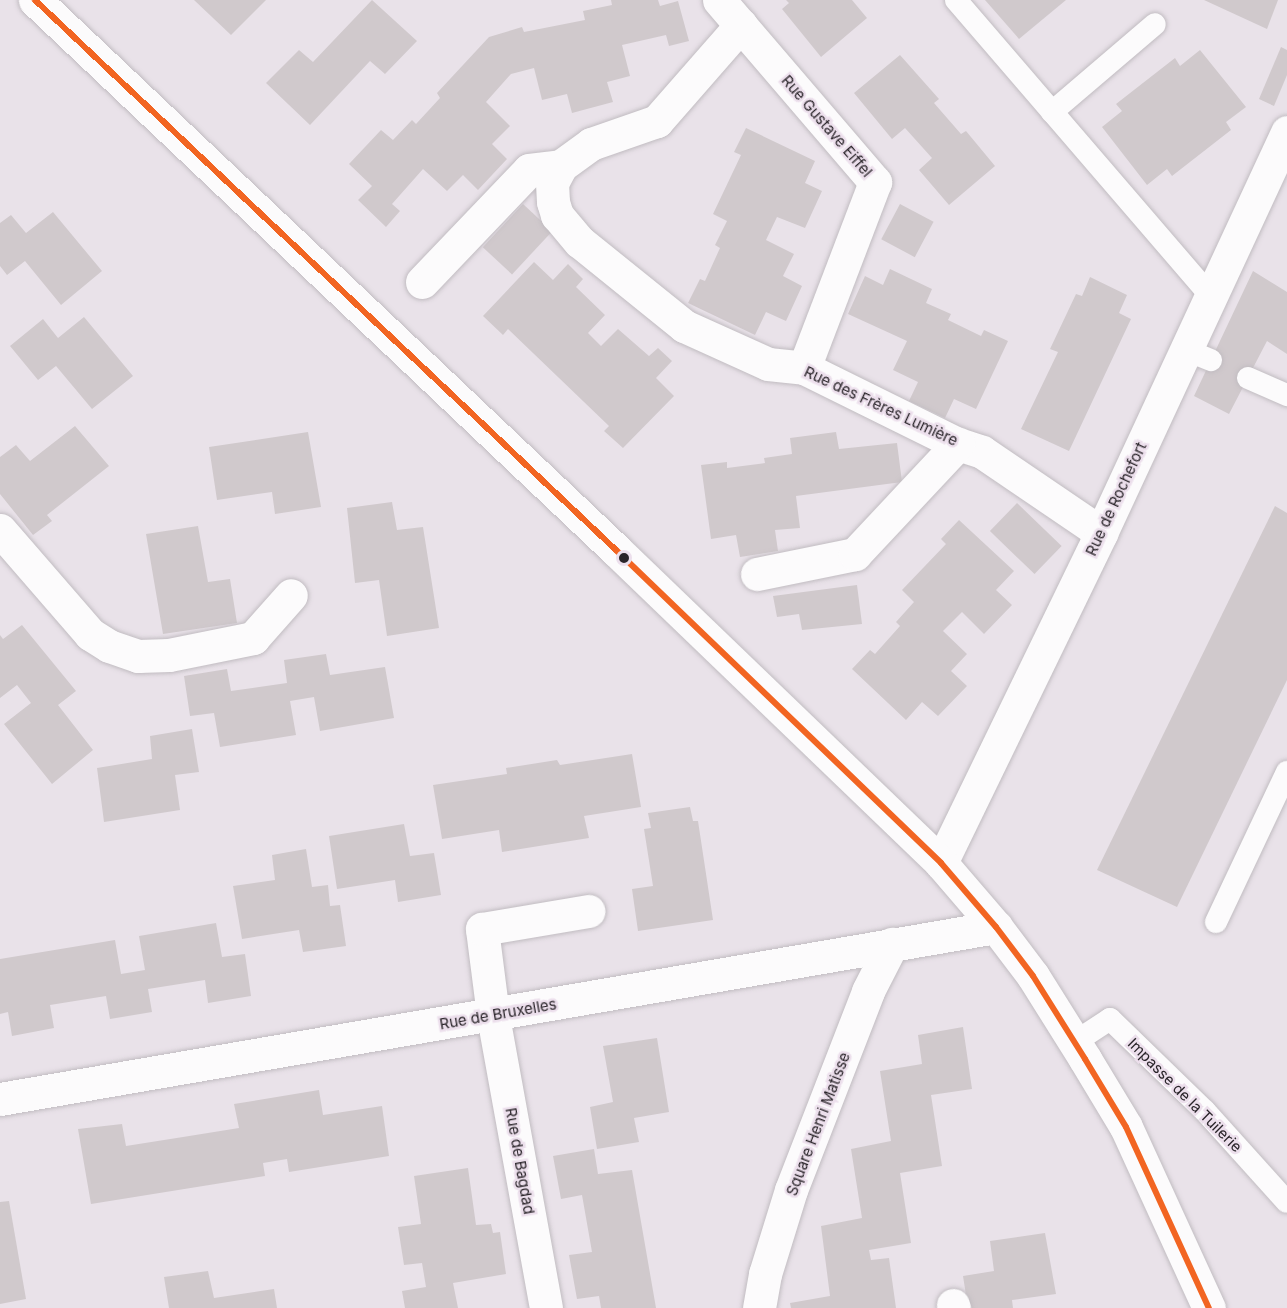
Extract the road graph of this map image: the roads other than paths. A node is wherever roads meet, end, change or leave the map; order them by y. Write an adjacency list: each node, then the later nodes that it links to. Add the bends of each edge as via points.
1 (34, 0): 20 (street)
2 (719, 0): 5 (street, Rue Gustave Eiffel)
3 (956, 0): 6 (lane)
4 (1155, 24): 6 (lane)
5 (741, 25): 8 (street, via 657,121 591,144); 11 (street, Rue Gustave Eiffel, via 875,182)
6 (1052, 112): 10 (lane)
7 (1287, 132): 10 (street, Rue de Rochefort)
8 (561, 166): 9 (street, via 529,170); 11 (street, Rue des Frères Lumière, via 552,183 553,202 557,215 580,242 684,326 768,364)
9 (422, 282)
10 (1211, 296): 16 (street, Rue de Rochefort, via 1198,355)
11 (804, 368): 14 (street, Rue des Frères Lumière)
12 (1248, 378): 13 (lane)
13 (1287, 395)
14 (958, 444): 16 (street, Rue des Frères Lumière, via 982,452); 17 (street, via 855,554)
15 (0, 530): 18 (street, via 90,634 138,656 169,655 253,638)
16 (1101, 532): 20 (street, Rue de Rochefort)
17 (757, 574)
18 (291, 595)
19 (1287, 772): 22 (lane)
20 (941, 863): 23 (street)
21 (588, 911): 25 (street, Rue de Bagdad, via 482,929)
22 (1216, 922)
23 (996, 927): 24 (street, Rue de Bruxelles); 26 (street)
24 (892, 944): 25 (street, Rue de Bruxelles); 30 (street, Square Henri Matisse, via 868,991 791,1190 765,1274)
25 (493, 1015): 27 (street, Rue de Bruxelles); 29 (street, Rue de Bagdad)
26 (1075, 1042): 28 (lane, Impasse de la Tuilerie, via 1110,1019 1205,1111); 31 (street, via 1126,1128)
27 (0, 1099)
28 (1287, 1202)
29 (546, 1308)
30 (759, 1308)
31 (1209, 1308)

